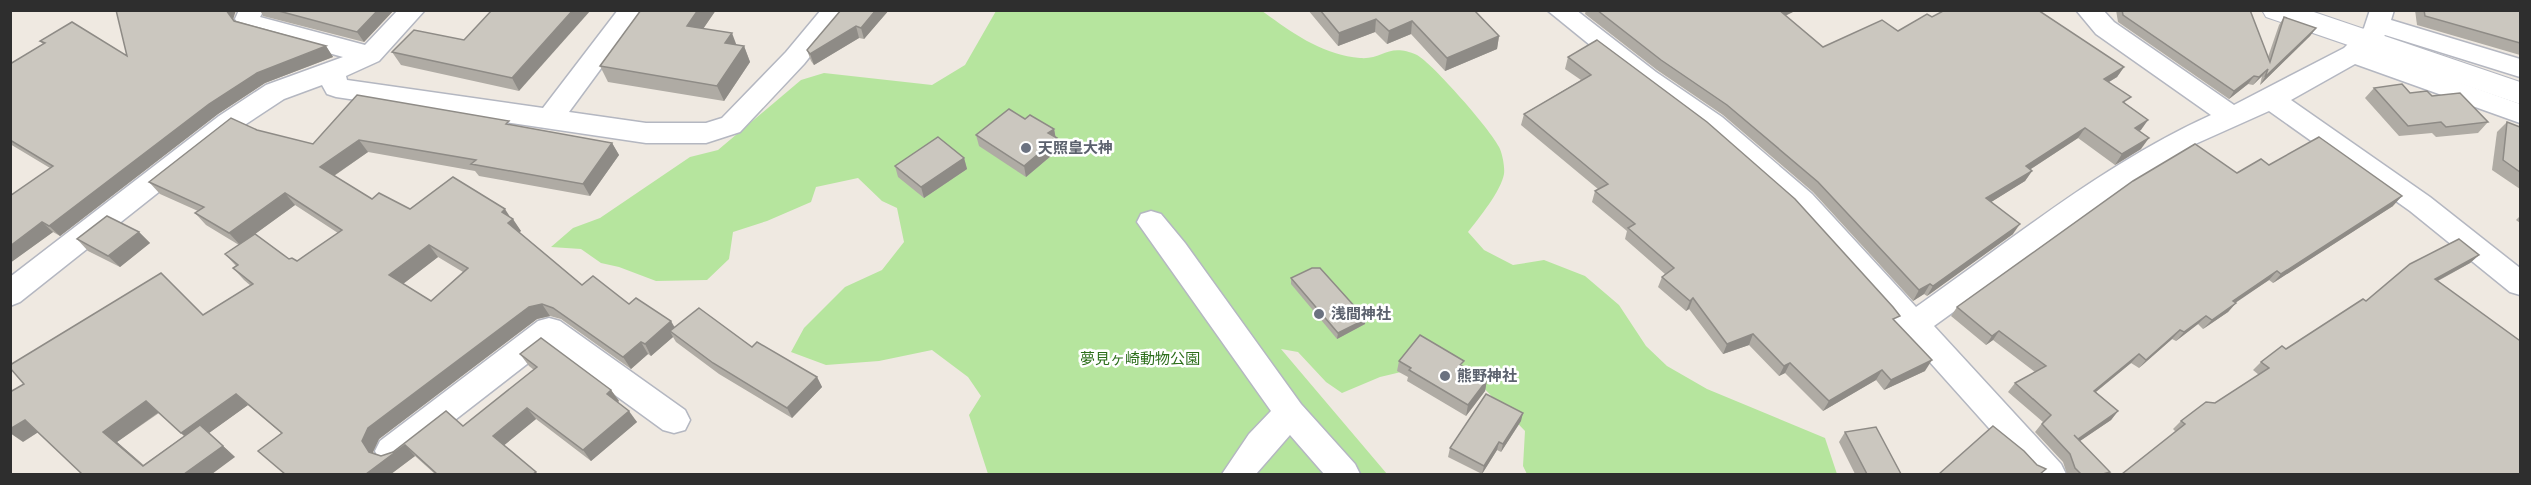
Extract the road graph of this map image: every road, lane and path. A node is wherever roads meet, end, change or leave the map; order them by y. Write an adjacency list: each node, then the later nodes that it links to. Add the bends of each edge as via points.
1 (252, 10): 9 (street, via 247,19 250,24)
2 (413, 10): 9 (street)
3 (632, 10): 16 (street)
4 (835, 10): 16 (street, via 731,125 706,133 646,133)
5 (1559, 10): 20 (street, via 1713,124 1802,201)
6 (2088, 10): 15 (street, via 2104,28)
7 (2276, 10): 8 (street)
8 (2370, 32): 10 (street); 12 (street); 13 (street); 14 (street)
9 (370, 55): 11 (street)
10 (2520, 68)
11 (332, 72): 16 (street, via 336,88); 19 (street, via 275,92 228,123)
12 (2520, 93)
13 (2271, 99): 15 (street); 18 (street, via 2420,204)
14 (2520, 114)
15 (2231, 116): 20 (street, via 2184,138 2115,181)
16 (550, 117)
17 (1151, 222): 21 (street)
18 (2520, 284)
19 (10, 294)
20 (1915, 324): 26 (street)
21 (1290, 413): 24 (street); 25 (street)
22 (674, 420): 23 (street, via 549,330)
23 (391, 451)
24 (1238, 474)
25 (1344, 474)
26 (2050, 474)

